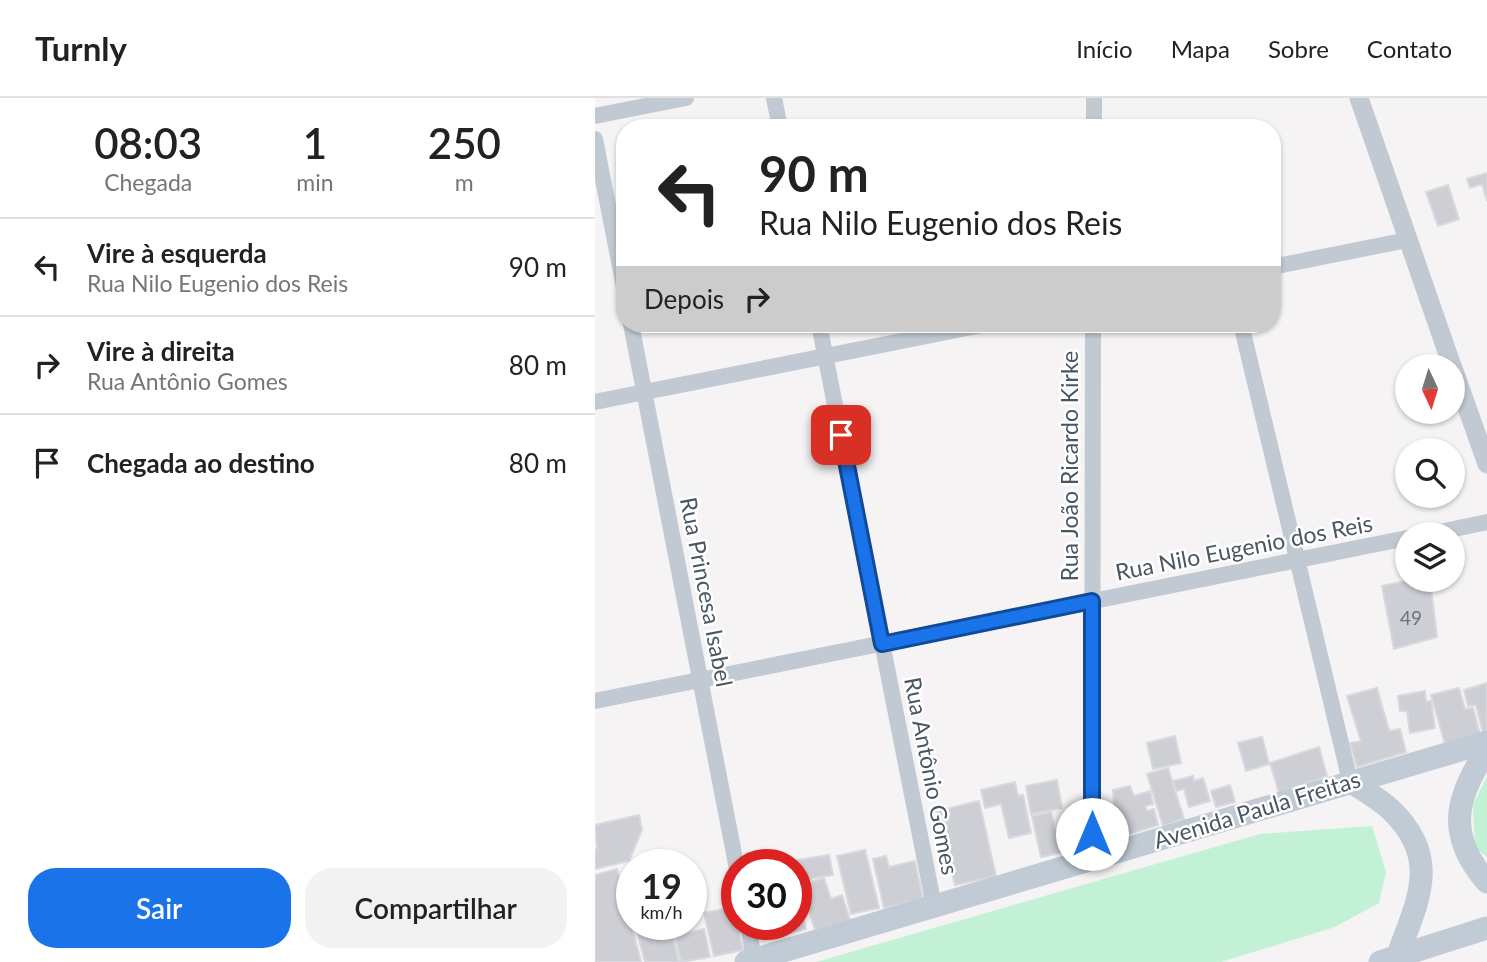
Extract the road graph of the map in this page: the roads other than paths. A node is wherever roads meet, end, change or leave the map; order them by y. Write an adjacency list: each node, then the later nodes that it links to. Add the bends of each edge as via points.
1 (686, 98): 5 (street)
2 (774, 98): 6 (street)
3 (1094, 98): 7 (street)
4 (1359, 98): 9 (street)
5 (595, 116)
6 (778, 119)
7 (1094, 119)
8 (595, 139): 10 (street)
9 (1407, 240): 11 (street); 17 (street)
10 (616, 246)
11 (1281, 265)
12 (633, 333): 19 (street, Rua Princesa Isabel)
13 (821, 333): 18 (street, Rua Antônio Gomes)
14 (941, 333): 18 (street)
15 (1093, 333): 27 (street, Rua João Ricardo Kirke)
16 (1243, 333): 26 (street)
17 (1447, 354)
18 (825, 356): 19 (street); 28 (street, Rua Antônio Gomes)
19 (644, 392): 20 (street); 29 (street, Rua Princesa Isabel)
20 (595, 402)
21 (1465, 403): 22 (street)
22 (1487, 464)
23 (1487, 522): 24 (street)
24 (1465, 527)
25 (1395, 540): 26 (street, Rua Nilo Eugenio dos Reis)
26 (1297, 560): 27 (street, Rua Nilo Eugenio dos Reis); 33 (street)
27 (1092, 601): 28 (street, Rua Nilo Eugenio dos Reis); 35 (street, Rua João Ricardo Kirke)
28 (882, 644): 29 (street, Rua Nilo Eugenio dos Reis); 37 (street, Rua Antônio Gomes)
29 (700, 680): 30 (street, Rua Nilo Eugenio dos Reis); 34 (street, Rua Princesa Isabel)
30 (595, 701)
31 (1487, 742): 33 (main road, Avenida Paula Freitas)
32 (1487, 750): 36 (main road, via 1469,777 1458,810 1465,850)
33 (1350, 781): 35 (main road, Avenida Paula Freitas); 40 (main road, via 1389,808 1410,831 1423,868 1416,904)
34 (733, 849)
35 (1092, 860): 37 (main road, Avenida Paula Freitas)
36 (1487, 882)
37 (934, 906): 41 (main road, Avenida Paula Freitas)
38 (1487, 928): 40 (main road)
39 (748, 940): 41 (street)
40 (1388, 960)
41 (750, 961)

